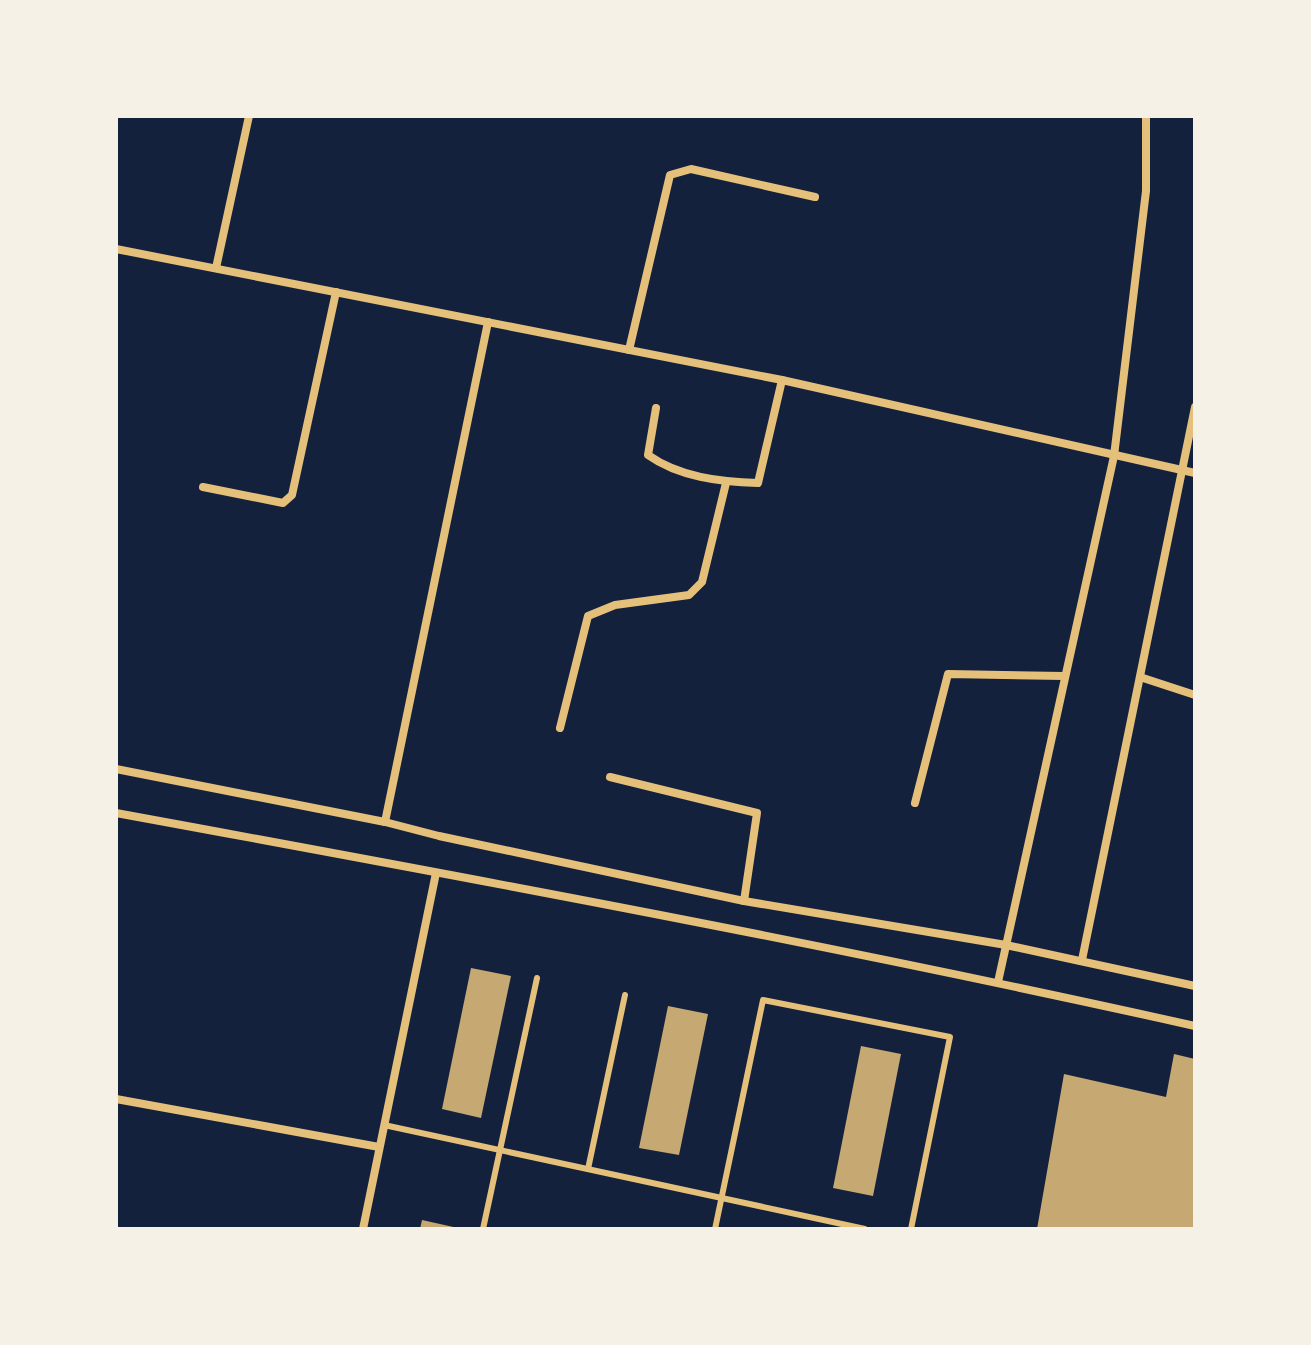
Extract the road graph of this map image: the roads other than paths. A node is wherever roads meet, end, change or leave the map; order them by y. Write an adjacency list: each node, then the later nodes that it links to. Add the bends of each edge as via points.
1 (249, 116): 5 (street)
2 (1146, 116): 12 (street, via 1146,191)
3 (815, 197): 8 (street, via 691,169 670,175)
4 (116, 249): 5 (street)
5 (216, 268): 6 (street)
6 (336, 292): 7 (street); 16 (street, via 292,495 283,503)
7 (488, 322): 8 (street); 25 (street)
8 (629, 350): 9 (street)
9 (782, 380): 12 (street); 15 (street, via 758,483)
10 (1195, 407): 13 (street)
11 (656, 408): 15 (street, via 648,455 665,467)
12 (1114, 456): 13 (street); 17 (street)
13 (1182, 471): 14 (street); 18 (street)
14 (1195, 473)
15 (726, 483): 20 (street, via 702,582 689,595 615,605 588,616)
16 (203, 487)
17 (1064, 676): 23 (street, via 948,674); 28 (street)
18 (1140, 677): 19 (street); 29 (street)
19 (1195, 695)
20 (560, 728)
21 (116, 769): 25 (street)
22 (610, 777): 27 (street, via 757,813)
23 (915, 803)
24 (116, 813): 26 (street)
25 (385, 822): 27 (street)
26 (436, 873): 31 (street); 36 (street)
27 (744, 901): 28 (street)
28 (1006, 945): 29 (street); 31 (street)
29 (1082, 960): 32 (street)
30 (537, 978): 38 (lane)
31 (998, 982): 34 (street)
32 (1195, 986)
33 (625, 995): 39 (lane)
34 (1195, 1026)
35 (116, 1099): 37 (street)
36 (384, 1125): 37 (street); 38 (lane)
37 (379, 1147): 41 (street)
38 (500, 1150): 39 (lane); 42 (lane)
39 (588, 1169): 40 (lane)
40 (721, 1198): 43 (lane); 44 (lane); 45 (lane, via 763,1000 950,1037)
41 (363, 1229)
42 (483, 1229)
43 (715, 1229)
44 (865, 1229)
45 (911, 1229)

